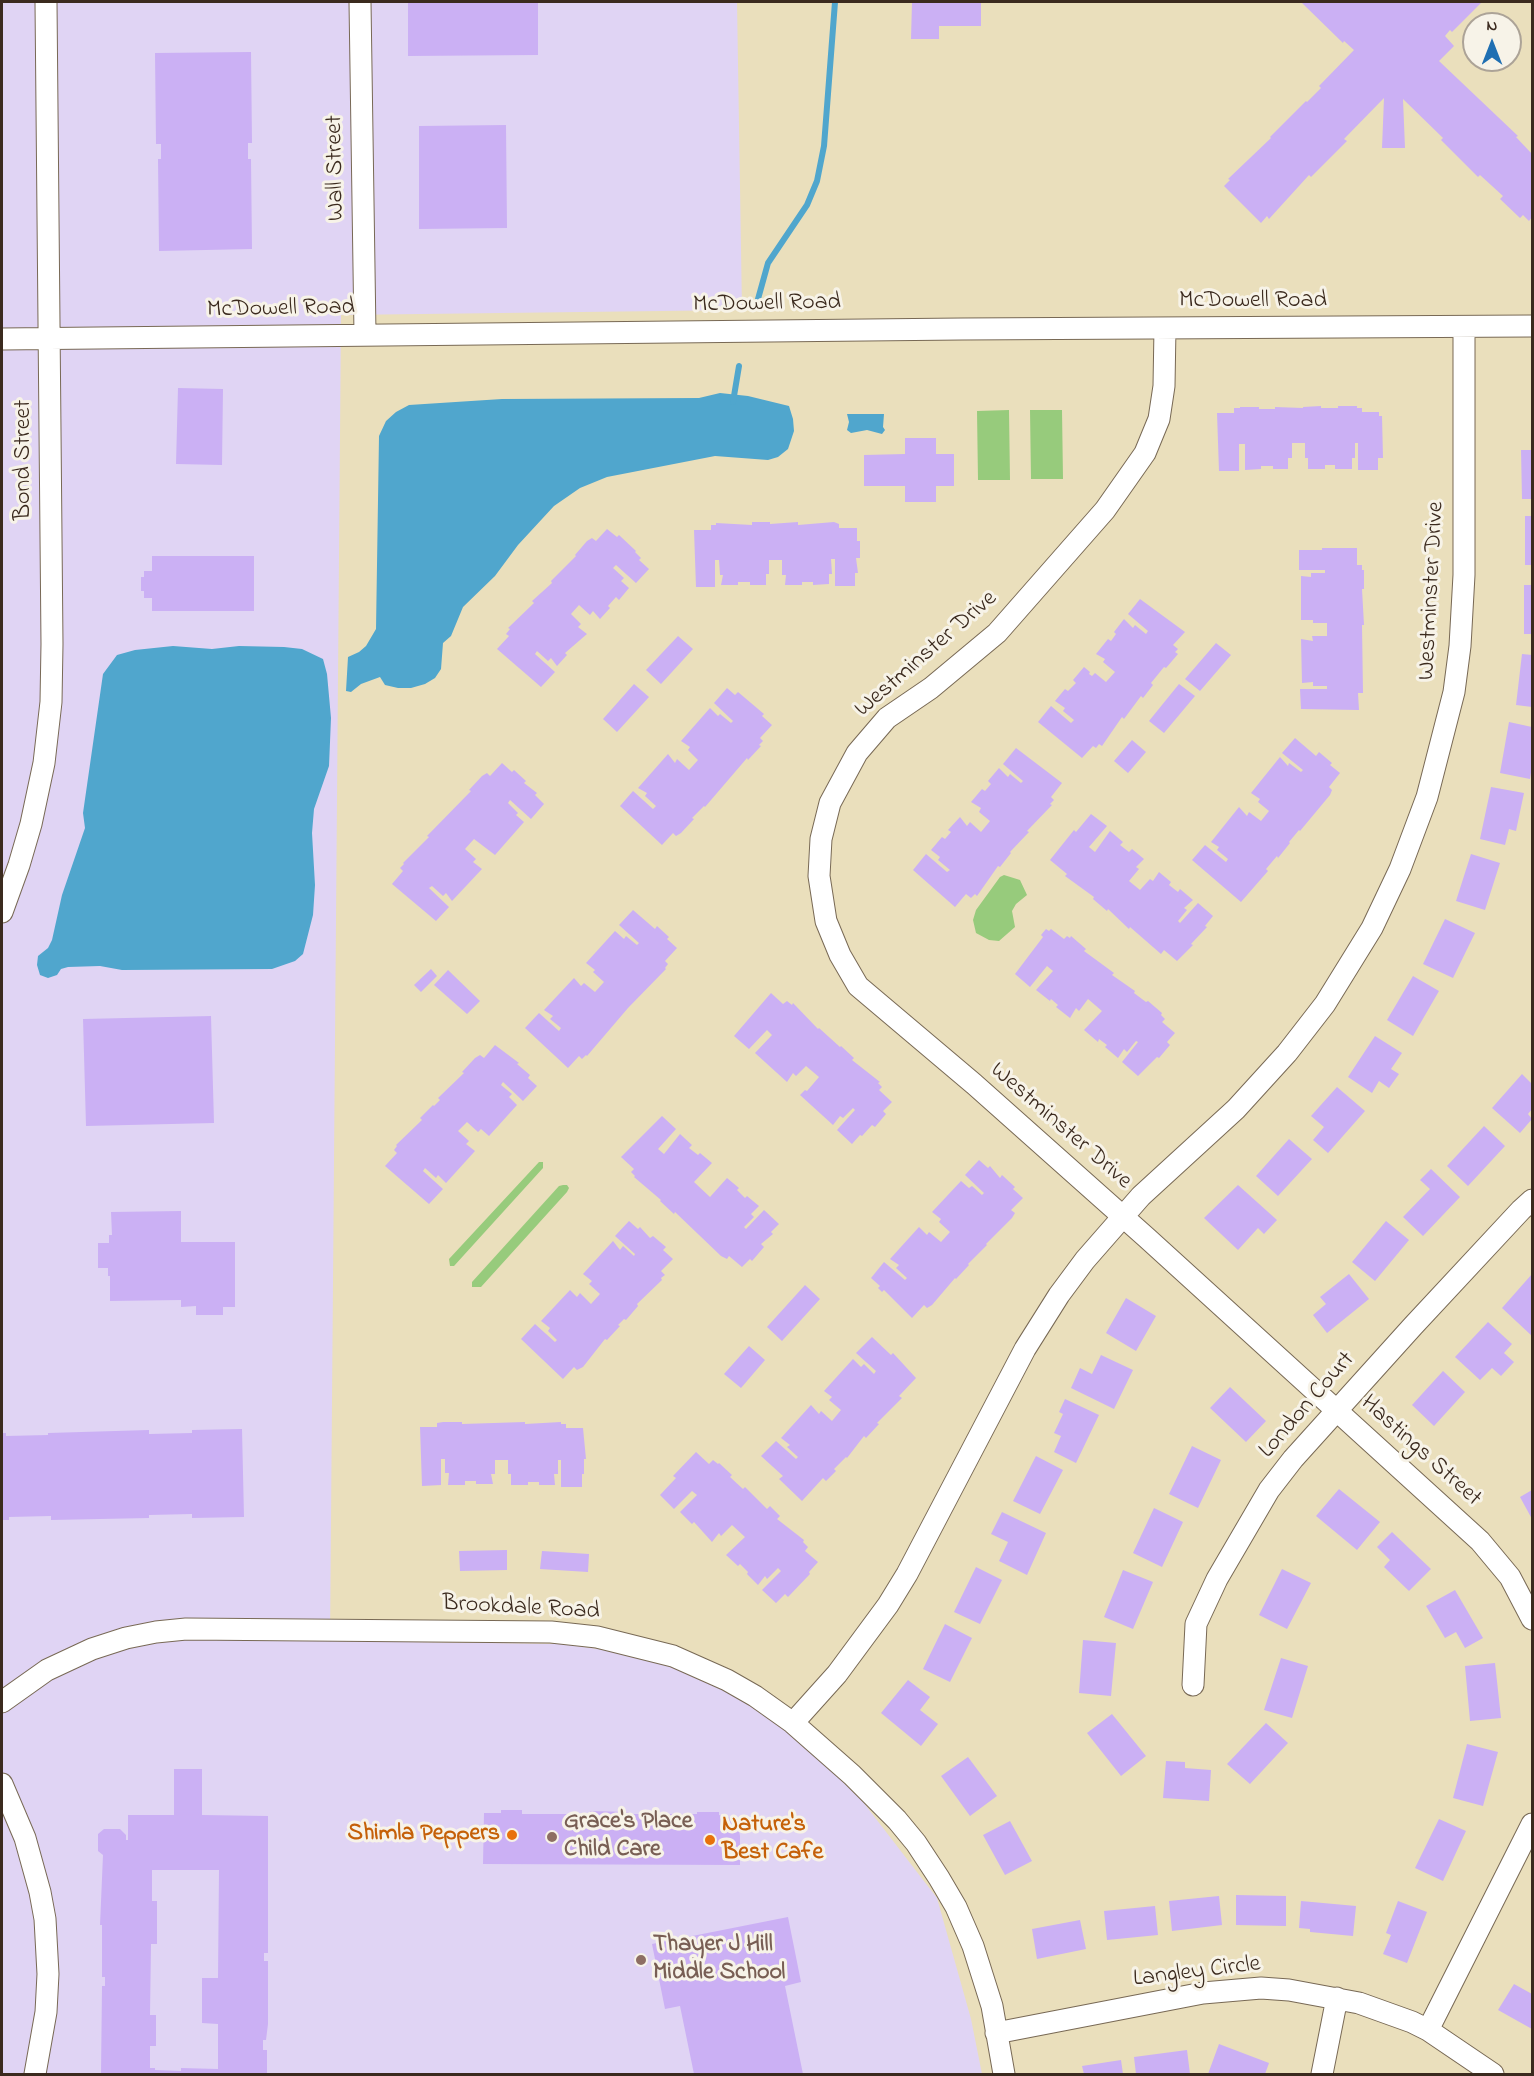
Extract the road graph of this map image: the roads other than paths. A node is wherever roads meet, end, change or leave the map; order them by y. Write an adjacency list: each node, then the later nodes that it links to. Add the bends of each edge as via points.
1 (46, 2): 8 (street, Bond Street)
2 (360, 2): 6 (street, Wall Street)
3 (1533, 326): 4 (street, McDowell Road)
4 (1464, 327): 5 (street, McDowell Road); 11 (street, Westminster Drive, via 1464,575 1460,646 1447,726 1413,838 1372,928 1306,1029 1244,1101)
5 (1165, 328): 6 (street, McDowell Road); 11 (street, Westminster Drive, via 1159,419 1145,453 1105,510 997,633 887,718 857,753 830,803 821,839 819,876 826,921 858,986)
6 (365, 334): 8 (street, McDowell Road)
7 (2, 339): 8 (street, McDowell Road)
8 (50, 339): 9 (street, Bond Street, via 51,702 31,824)
9 (2, 912)
10 (1533, 1200): 12 (street, London Court)
11 (1122, 1216): 12 (street, Hastings Street); 17 (street, Westminster Drive, via 1059,1295 1025,1349 888,1605 843,1666)
12 (1337, 1410): 13 (street, Hastings Street, via 1480,1541); 15 (street, London Court, via 1269,1490 1217,1579 1196,1624)
13 (1527, 1592): 14 (street, Hastings Street)
14 (1533, 1619)
15 (1193, 1685)
16 (2, 1702): 17 (street, Brookdale Road, via 24,1684 71,1658 126,1638 156,1632 551,1632 597,1637 673,1656 736,1685)
17 (793, 1722): 22 (street, Brookdale Road, via 897,1820 939,1878 973,1946 992,2006)
18 (2, 1784): 23 (street, via 28,1847 45,1919 46,2012)
19 (1533, 1824): 21 (street)
20 (1337, 1998): 21 (street, Langley Circle); 22 (street, Langley Circle, via 1261,1988 1203,1993); 25 (street)
21 (1428, 2030): 26 (street, Langley Circle)
22 (996, 2033): 24 (street, Brookdale Road)
23 (34, 2074)
24 (1004, 2074)
25 (1322, 2074)
26 (1493, 2074)

